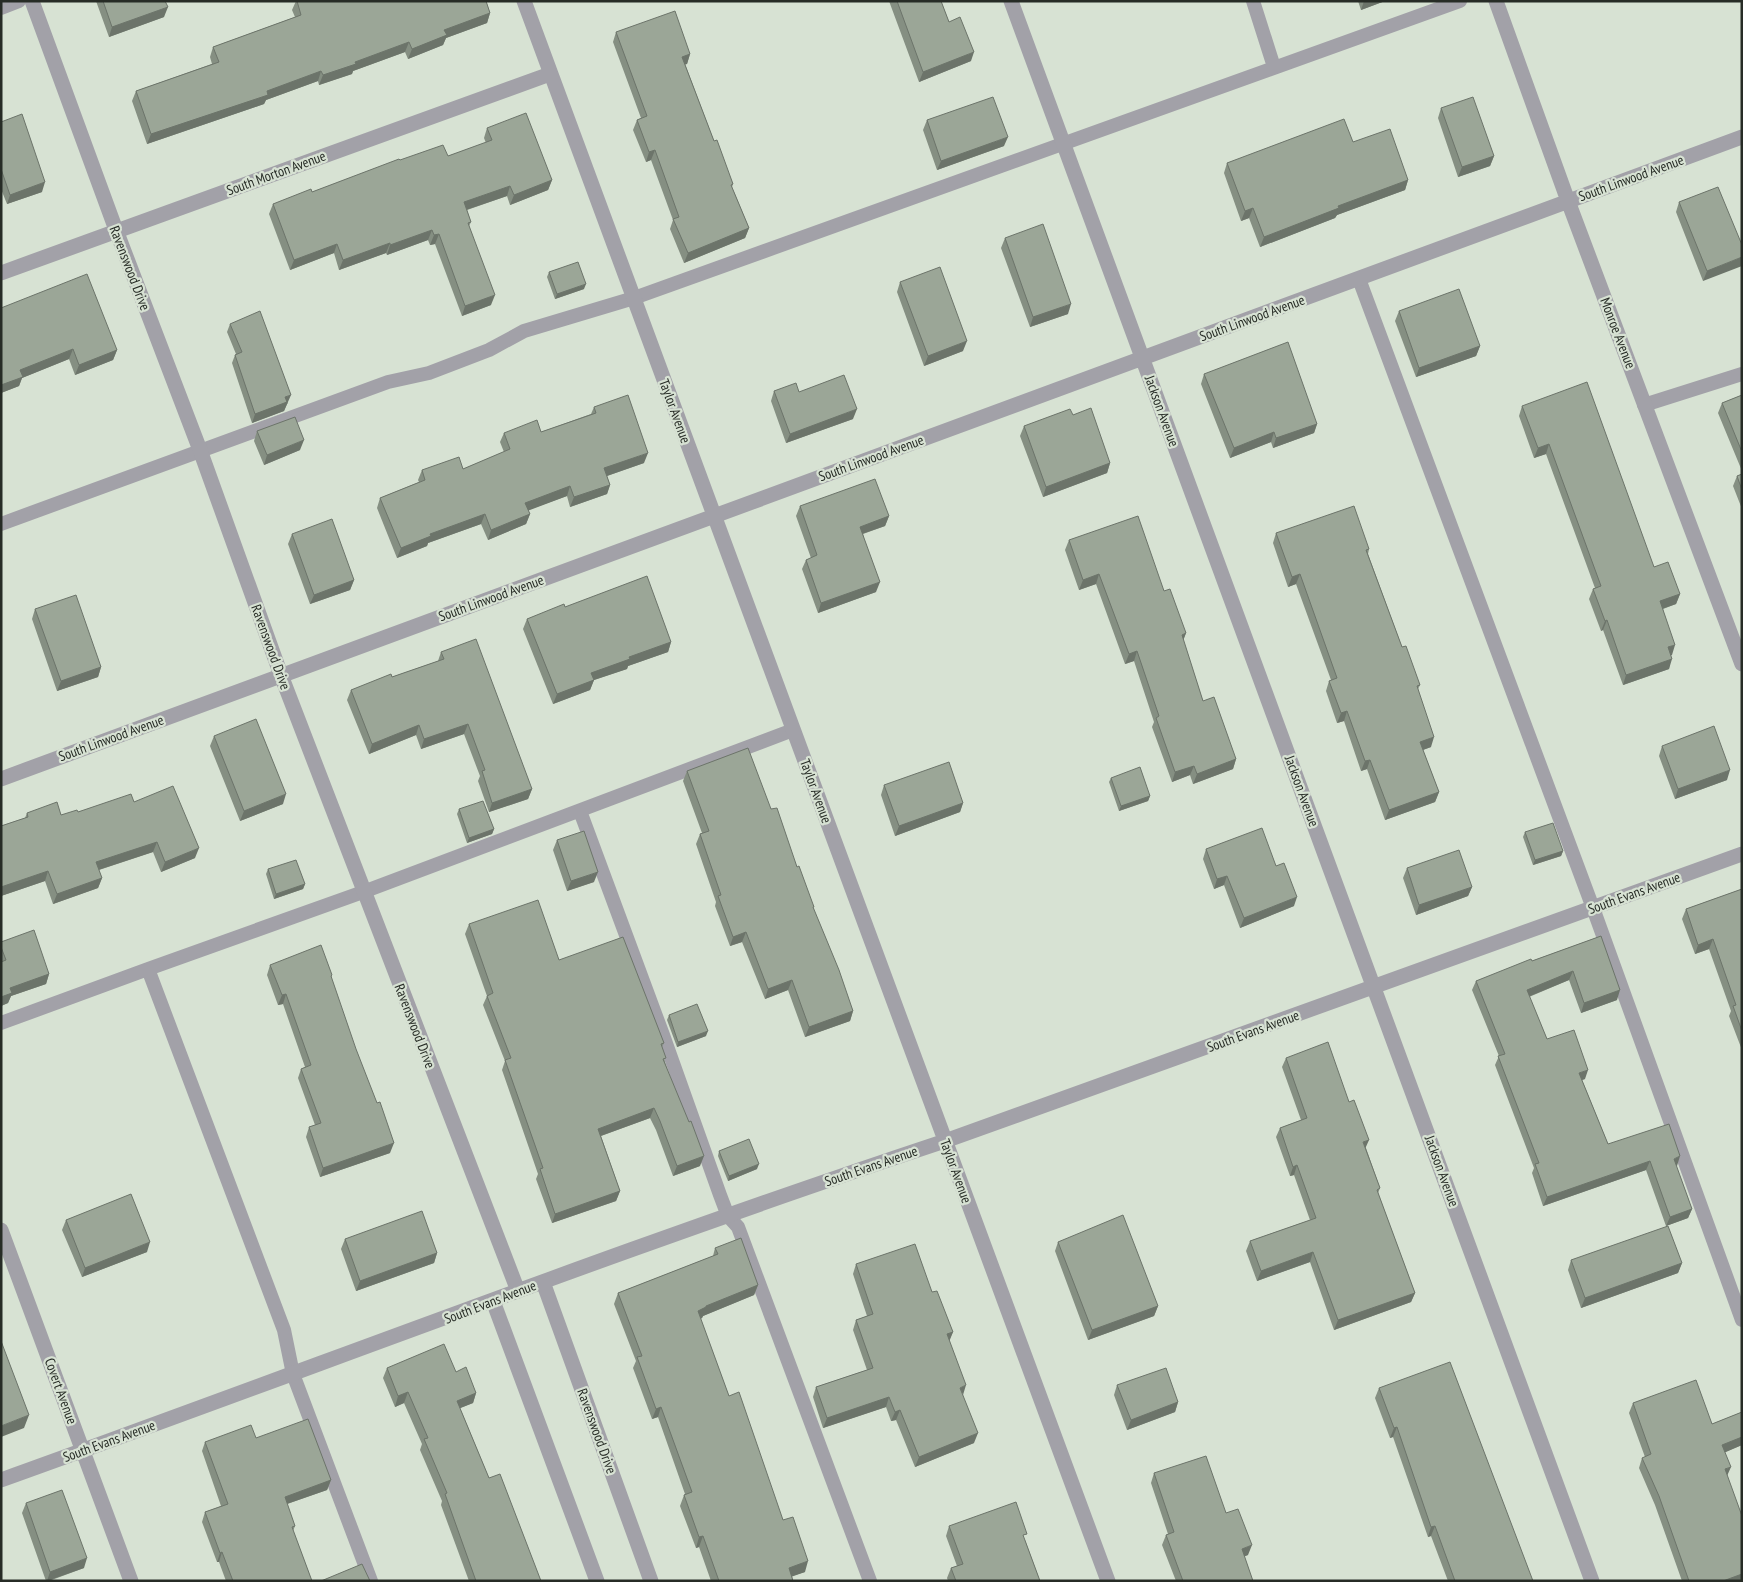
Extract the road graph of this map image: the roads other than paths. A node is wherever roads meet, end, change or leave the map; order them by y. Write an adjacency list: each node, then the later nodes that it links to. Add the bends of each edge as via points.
1 (20, 1): 8 (lane)
2 (32, 1): 14 (street, Ravenswood Drive)
3 (524, 1): 10 (street, Taylor Avenue)
4 (1011, 1): 12 (street, Jackson Avenue)
5 (1253, 1): 9 (lane)
6 (1460, 1): 9 (lane)
7 (1496, 1): 13 (street, Monroe Avenue)
8 (1, 8)
9 (1274, 67): 12 (lane)
10 (550, 74): 14 (street, South Morton Avenue); 17 (street, Taylor Avenue)
11 (1742, 137): 13 (street, South Linwood Avenue)
12 (1063, 143): 17 (lane); 18 (street, Jackson Avenue)
13 (1568, 202): 16 (street, South Linwood Avenue); 20 (street, Monroe Avenue)
14 (116, 230): 15 (street, South Morton Avenue); 21 (street, Ravenswood Drive)
15 (1, 272)
16 (1358, 279): 18 (street, South Linwood Avenue); 31 (lane)
17 (634, 298): 21 (lane, via 524,331 489,350 446,366 388,382); 22 (street, Taylor Avenue)
18 (1142, 358): 22 (street, South Linwood Avenue); 33 (street, Jackson Avenue)
19 (1742, 374): 20 (lane)
20 (1644, 405): 24 (street, Monroe Avenue)
21 (200, 450): 23 (lane); 25 (street, Ravenswood Drive)
22 (714, 516): 25 (street, South Linwood Avenue); 26 (street, Taylor Avenue)
23 (1, 524)
24 (1742, 664)
25 (281, 676): 27 (street, South Linwood Avenue); 30 (street, Ravenswood Drive)
26 (794, 730): 28 (lane); 35 (street, Taylor Avenue)
27 (1, 779)
28 (580, 811): 30 (lane); 36 (lane)
29 (1742, 854): 31 (street, South Evans Avenue)
30 (364, 892): 32 (lane); 39 (street, Ravenswood Drive)
31 (1593, 908): 33 (street, South Evans Avenue); 41 (lane)
32 (148, 969): 34 (lane); 42 (lane, via 284,1330)
33 (1374, 987): 35 (street, South Evans Avenue); 51 (street, Jackson Avenue)
34 (1, 1023)
35 (945, 1141): 36 (street, South Evans Avenue); 50 (street, Taylor Avenue)
36 (728, 1216): 38 (street, South Evans Avenue); 49 (lane, via 738,1227)
37 (1, 1230): 43 (street, Covert Avenue)
38 (543, 1282): 39 (street, South Evans Avenue); 48 (street, Ravenswood Drive)
39 (518, 1291): 40 (street, South Evans Avenue)
40 (493, 1301): 42 (street, South Evans Avenue); 47 (street)
41 (1742, 1320)
42 (292, 1374): 43 (street, South Evans Avenue); 46 (lane)
43 (83, 1451): 44 (street, South Evans Avenue); 45 (street, Covert Avenue)
44 (1, 1480)
45 (131, 1581)
46 (371, 1581)
47 (597, 1581)
48 (651, 1581)
49 (870, 1581)
50 (1108, 1581)
51 (1592, 1581)

